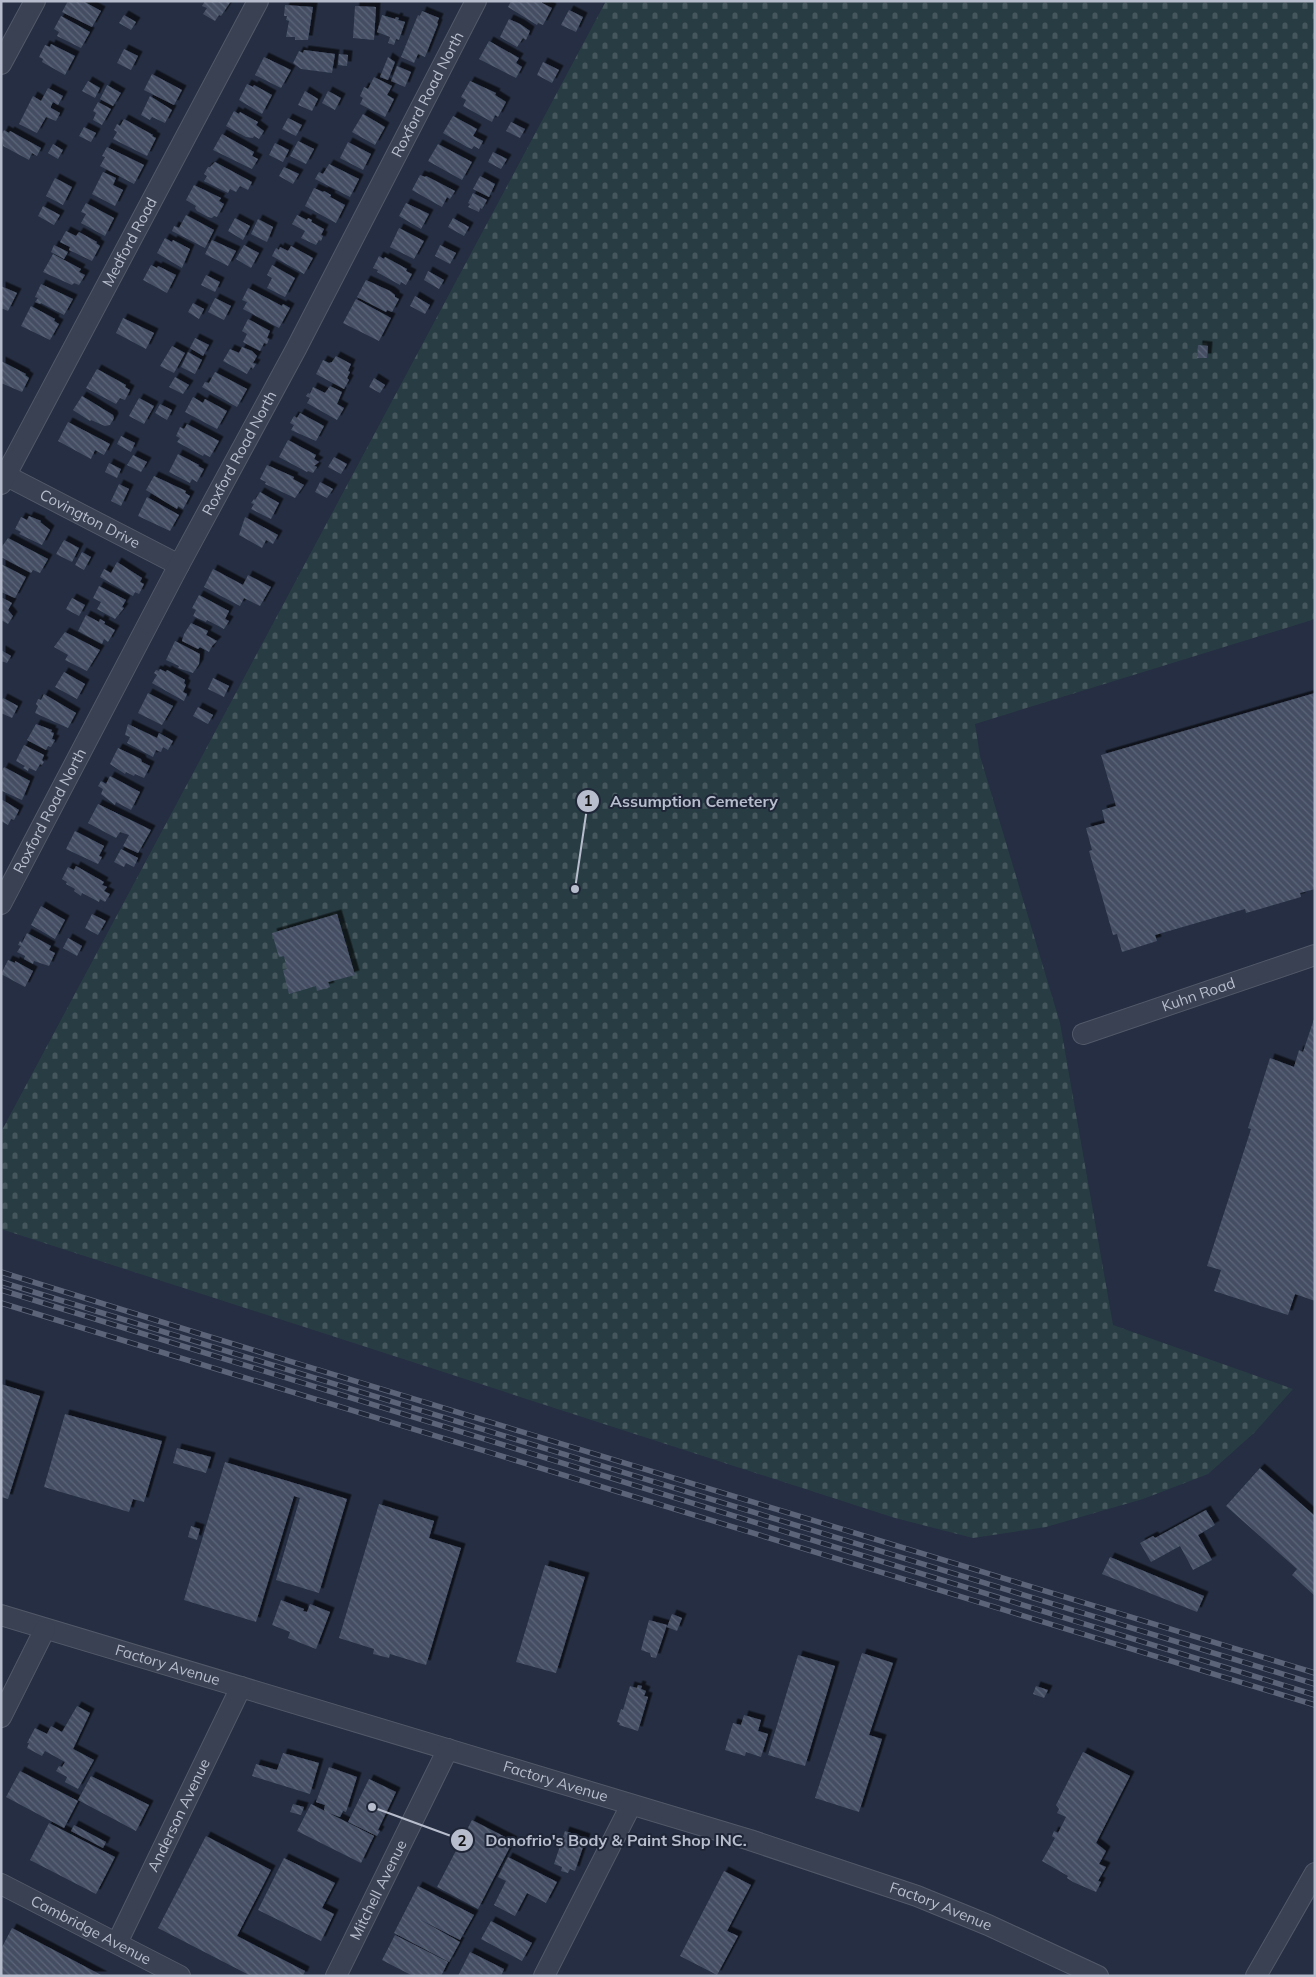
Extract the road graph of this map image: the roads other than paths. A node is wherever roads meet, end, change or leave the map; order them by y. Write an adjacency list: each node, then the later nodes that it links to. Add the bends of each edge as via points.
1 (35, 1): 4 (street)
2 (258, 1): 5 (street, Medford Road)
3 (476, 1): 6 (street, Roxford Road North, via 296,349)
4 (1, 64)
5 (3, 478): 6 (street, Covington Drive)
6 (179, 565): 7 (street, Roxford Road North)
7 (1, 904)
8 (1315, 955): 9 (street, Kuhn Road)
9 (1083, 1034)
10 (1, 1615): 11 (street, Factory Avenue)
11 (45, 1629): 12 (street, Factory Avenue); 13 (street)
12 (241, 1687): 14 (street, Factory Avenue); 18 (street, Anderson Avenue)
13 (1, 1717)
14 (448, 1750): 15 (street, Factory Avenue); 20 (street, Mitchell Avenue)
15 (631, 1805): 21 (street); 22 (street, Factory Avenue, via 750,1840 917,1896)
16 (1315, 1873): 23 (street)
17 (1, 1884): 18 (street, Cambridge Avenue)
18 (117, 1943): 19 (street, Cambridge Avenue)
19 (180, 1976)
20 (336, 1976)
21 (544, 1976)
22 (1098, 1976)
23 (1256, 1976)

